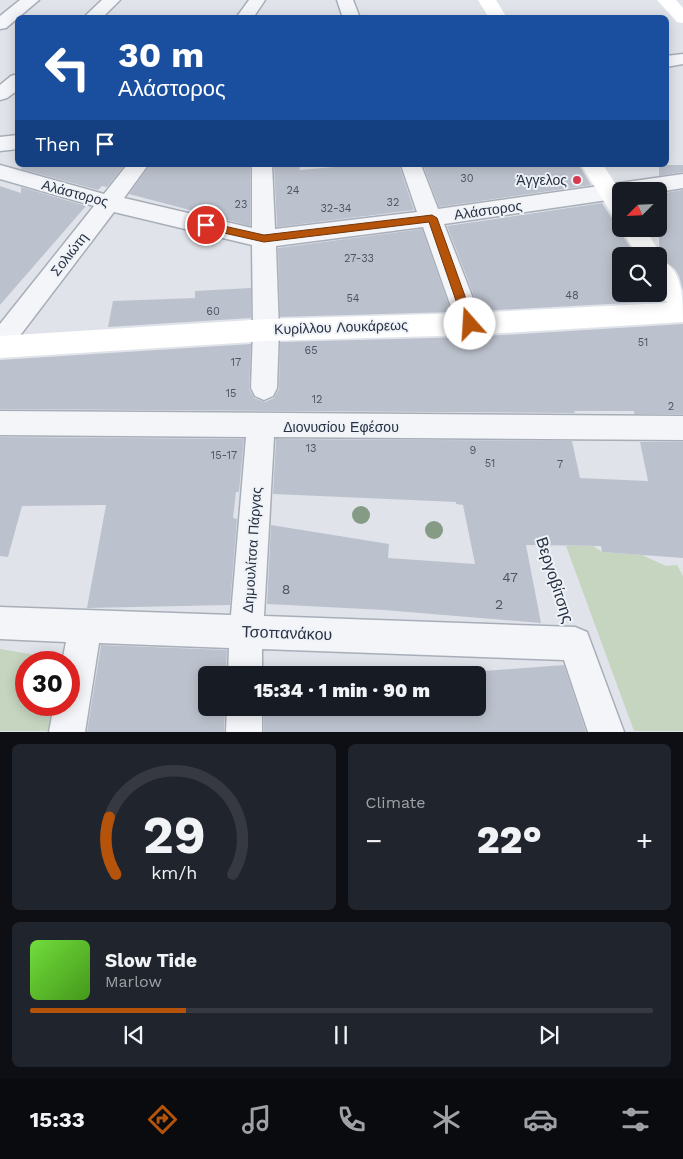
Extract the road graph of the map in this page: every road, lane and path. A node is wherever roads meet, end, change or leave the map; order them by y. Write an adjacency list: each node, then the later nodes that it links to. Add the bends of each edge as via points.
1 (31, 0): 7 (street)
2 (112, 0): 8 (street)
3 (257, 0): 9 (street)
4 (345, 0): 10 (street)
5 (487, 0): 11 (street)
6 (666, 0): 12 (street)
7 (8, 10): 13 (street)
8 (94, 15)
9 (246, 15)
10 (351, 15)
11 (496, 15)
12 (683, 18)
13 (0, 24)
14 (683, 60): 15 (street)
15 (669, 62)
16 (15, 82): 17 (street)
17 (0, 94)
18 (15, 142): 19 (street)
19 (0, 144)
20 (137, 167): 29 (street, Σολιώτη)
21 (262, 167): 31 (street)
22 (412, 167): 30 (street)
23 (593, 167): 27 (street)
24 (0, 172): 29 (street, Αλάστορος)
25 (683, 181): 26 (street, Αλάστορος)
26 (668, 185)
27 (612, 195)
28 (612, 201): 30 (street, Αλάστορος)
29 (110, 203): 31 (street, Αλάστορος); 37 (street, Σολιώτη)
30 (432, 218): 31 (street, Αλάστορος); 35 (street)
31 (264, 239): 36 (street)
32 (667, 281): 33 (street)
33 (683, 306)
34 (683, 312): 35 (street, Κυρίλλου Λουκάρεως)
35 (470, 324): 36 (street, Κυρίλλου Λουκάρεως)
36 (266, 330): 37 (street, Κυρίλλου Λουκάρεως); 38 (street)
37 (0, 345)
38 (264, 388)
39 (0, 423): 40 (street, Διονυσίου Εφέσου)
40 (261, 426): 41 (street, Διονυσίου Εφέσου); 45 (street, Δημουλίτσα Πάργας)
41 (507, 428): 42 (street, Διονυσίου Εφέσου); 46 (path, Βεργοβίτσης)
42 (683, 428)
43 (0, 623): 44 (street, Τσοπανάκου)
44 (85, 627): 45 (street, Τσοπανάκου); 49 (street)
45 (246, 632): 46 (street, Τσοπανάκου); 47 (street, Δημουλίτσα Πάργας)
46 (575, 644): 51 (street)
47 (245, 666)
48 (244, 716): 50 (street)
49 (67, 732)
50 (244, 732)
51 (606, 732)

